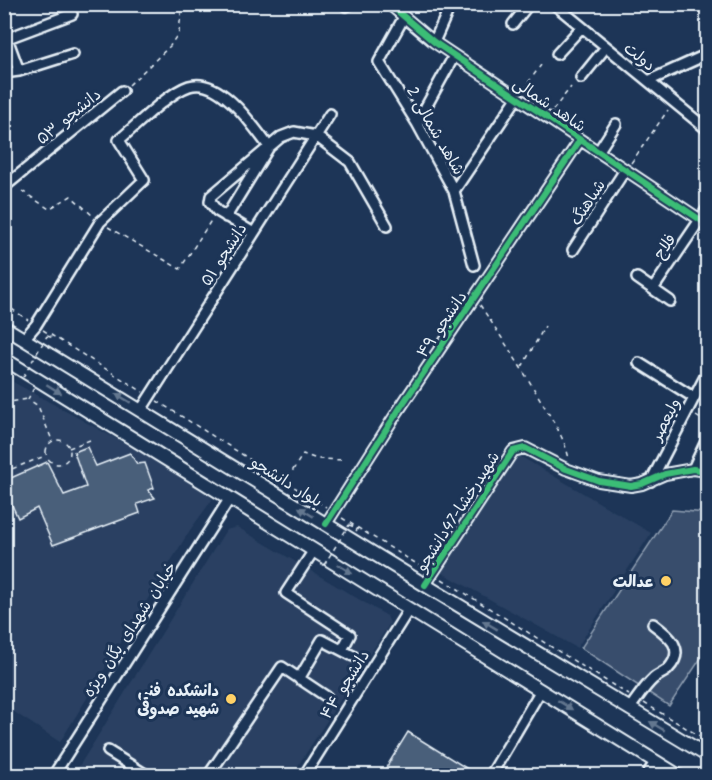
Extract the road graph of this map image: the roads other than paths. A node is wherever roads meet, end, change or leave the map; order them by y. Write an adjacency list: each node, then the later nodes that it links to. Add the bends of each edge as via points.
1 (344, 4): 2 (street)
2 (351, 4)
3 (389, 4): 8 (street, شاهد شمالی)
4 (452, 4): 12 (street)
5 (529, 4): 9 (street)
6 (554, 4): 10 (street, دولت)
7 (72, 14): 11 (street)
8 (404, 17): 12 (street, شاهد شمالی); 25 (street, شاهد شمالی 2, via 379,63)
9 (513, 24)
10 (582, 27): 13 (street, دولت); 15 (street)
11 (6, 34): 18 (street)
12 (434, 42): 17 (street, شاهد شمالی)
13 (606, 47): 20 (street); 21 (street, دولت)
14 (73, 54): 18 (street)
15 (557, 54)
16 (708, 54): 21 (street)
17 (454, 56): 23 (street, شاهد شمالی); 25 (street)
18 (19, 71): 19 (street)
19 (4, 73)
20 (581, 78)
21 (648, 81): 27 (street, دولت)
22 (122, 91): 33 (street, دانشجو ۵۳)
23 (517, 98): 29 (street, شاهد شمالی); 34 (street)
24 (330, 114): 28 (street, دانشجو ۵۱)
25 (417, 123): 34 (street, شاهد شمالی 2)
26 (616, 124): 31 (street)
27 (708, 130)
28 (316, 136): 30 (street, via 294,132); 38 (street, via 350,162); 39 (street, دانشجو ۵۱)
29 (580, 140): 31 (street, شاهد شمالی); 58 (street, دانشجو ۴۹)
30 (269, 147): 36 (street); 36 (street, via 211,196 210,202 217,212); 46 (street, via 228,99 208,88 191,85 175,93 119,140 144,180 100,222)
31 (598, 152): 32 (street, شاهد شمالی)
32 (625, 170): 37 (street, شاهد شمالی); 40 (street, شباهنگ)
33 (4, 187)
34 (454, 191): 41 (street, شاهد شمالی 2)
35 (708, 208): 37 (street, فلاح)
36 (226, 217): 39 (street)
37 (704, 223): 43 (street, فلاح)
38 (387, 226)
39 (254, 233): 52 (street, دانشجو ۵۱)
40 (573, 250)
41 (474, 265)
42 (637, 278): 43 (street)
43 (653, 289): 44 (street)
44 (670, 301)
45 (4, 327): 46 (main road, بلوار دانشجو)
46 (24, 339): 52 (main road, بلوار دانشجو, one-way to 46)
47 (4, 358): 57 (main road, one-way to 57)
48 (639, 363): 51 (street)
49 (708, 371): 50 (street, ولیعصر)
50 (705, 382): 51 (street, ولیعصر)
51 (693, 397): 56 (street, ولیعصر)
52 (141, 410): 58 (main road, بلوار دانشجو, one-way to 52)
53 (708, 437): 54 (street)
54 (693, 469): 55 (street); 56 (street)
55 (708, 471)
56 (651, 481): 60 (street, شهیدرخشا-47دانشجو, via 631,486 600,481 525,448 513,451)
57 (230, 498): 59 (main road); 73 (street, خیابان شهدای یگان ویژه)
58 (326, 524): 60 (main road, بلوار دانشجو)
59 (314, 550): 61 (main road, one-way to 61); 63 (street, via 286,593 350,635)
60 (425, 585): 68 (main road, بلوار دانشجو, one-way to 60)
61 (409, 609): 66 (main road); 76 (street, دانشجو ۴۴)
62 (653, 624): 68 (street, via 670,637 676,654 670,667 653,679)
63 (342, 650): 64 (street); 65 (street, via 322,640)
64 (352, 656)
65 (299, 679): 67 (street); 75 (street, via 282,667)
66 (541, 690): 71 (main road, one-way to 71); 72 (street)
67 (327, 697)
68 (633, 704): 70 (main road, بلوار دانشجو, one-way to 68)
69 (108, 751): 74 (street)
70 (708, 756)
71 (656, 761): 77 (street); 78 (main road)
72 (492, 773)
73 (53, 776)
74 (148, 776)
75 (208, 776)
76 (304, 776)
77 (646, 776)
78 (679, 776)

